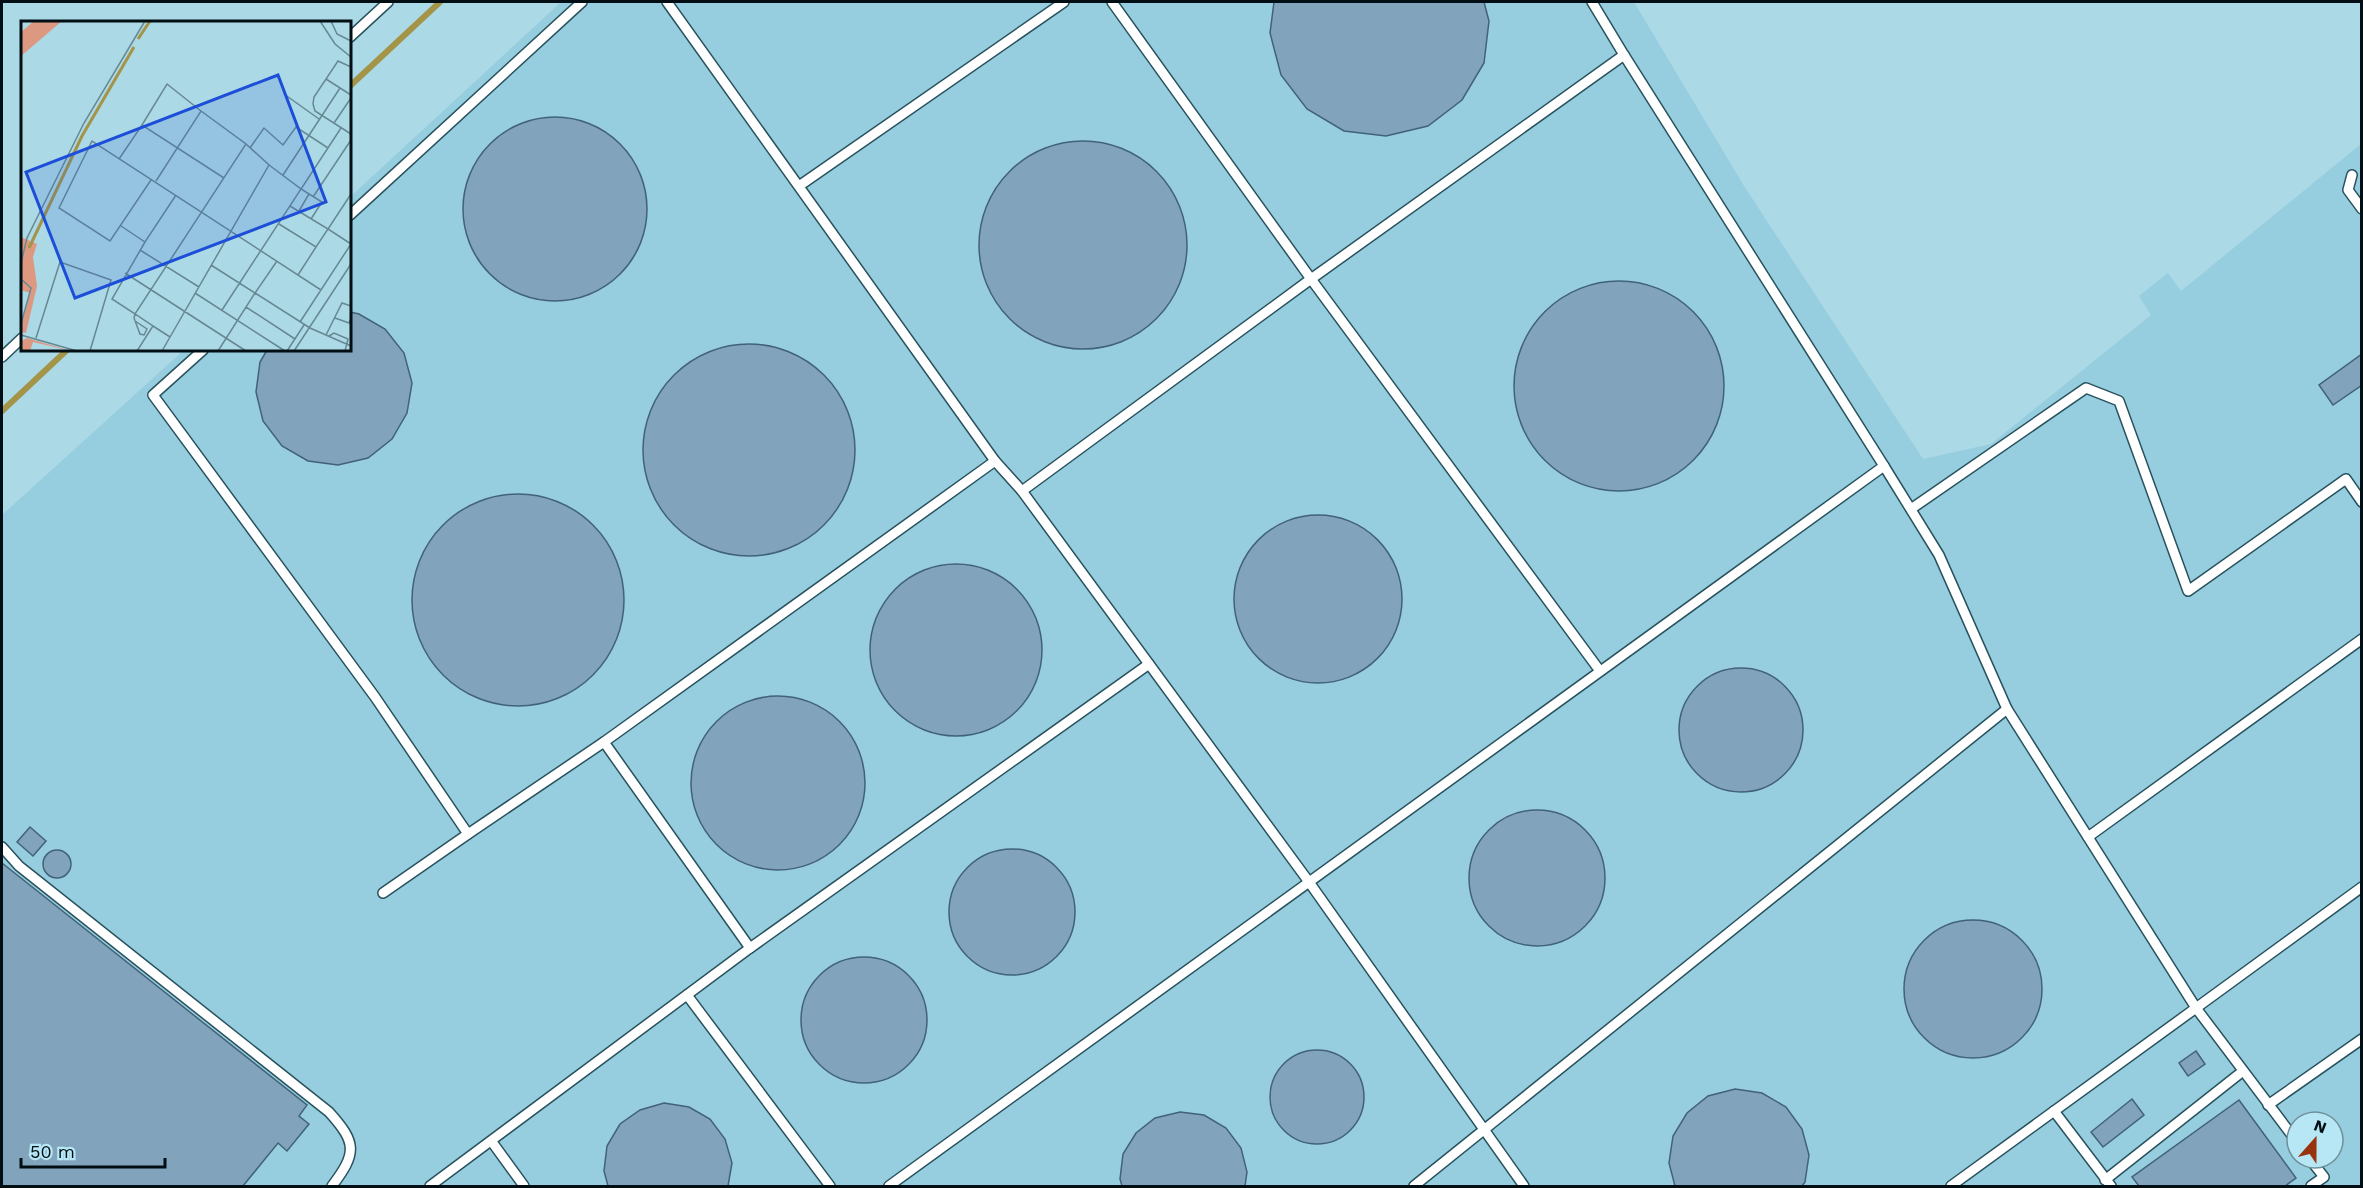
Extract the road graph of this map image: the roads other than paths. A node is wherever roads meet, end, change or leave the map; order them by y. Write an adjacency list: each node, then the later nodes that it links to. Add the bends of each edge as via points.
1 (388, 2): 7 (lane)
2 (582, 2): 12 (lane)
3 (667, 2): 10 (lane)
4 (1064, 2): 10 (lane)
5 (1112, 2): 13 (lane)
6 (1592, 2): 8 (lane)
7 (351, 36)
8 (1624, 55): 13 (lane); 18 (lane)
9 (2352, 175): 11 (lane, via 2348,190)
10 (799, 186): 17 (lane)
11 (2361, 209)
12 (351, 214)
13 (1311, 279): 19 (lane); 24 (lane)
14 (21, 339): 16 (lane)
15 (202, 351): 27 (lane, via 153,395 375,697)
16 (2, 357)
17 (995, 461): 19 (lane); 26 (lane)
18 (1884, 466): 21 (lane); 24 (lane)
19 (1022, 491): 23 (lane)
20 (2361, 502): 21 (lane, via 2346,479 2188,591 2119,401 2086,388)
21 (1911, 509): 25 (lane, via 1939,555)
22 (2361, 639): 28 (lane)
23 (1149, 664): 30 (lane); 33 (lane)
24 (1600, 671): 30 (lane)
25 (2007, 709): 28 (lane); 41 (lane)
26 (604, 742): 27 (lane); 33 (lane)
27 (468, 834): 32 (lane)
28 (2088, 837): 35 (lane)
29 (2, 848): 45 (lane, via 19,866 329,1112 348,1137 351,1153)
30 (1309, 882): 41 (lane); 49 (lane)
31 (2361, 887): 35 (lane)
32 (383, 893)
33 (750, 948): 34 (lane)
34 (687, 995): 42 (lane); 48 (lane)
35 (2196, 1008): 37 (lane); 39 (lane)
36 (2361, 1040): 38 (lane)
37 (2243, 1071): 38 (lane); 44 (lane)
38 (2268, 1105): 40 (lane)
39 (2054, 1112): 44 (lane); 52 (lane)
40 (2285, 1127)
41 (1483, 1130): 50 (lane); 51 (lane)
42 (492, 1142): 46 (lane); 47 (lane)
43 (2318, 1170): 53 (lane, via 2324,1177)
44 (2108, 1183)
45 (332, 1186)
46 (430, 1186)
47 (524, 1186)
48 (830, 1186)
49 (889, 1186)
50 (1414, 1186)
51 (1524, 1186)
52 (1951, 1186)
53 (2311, 1186)

